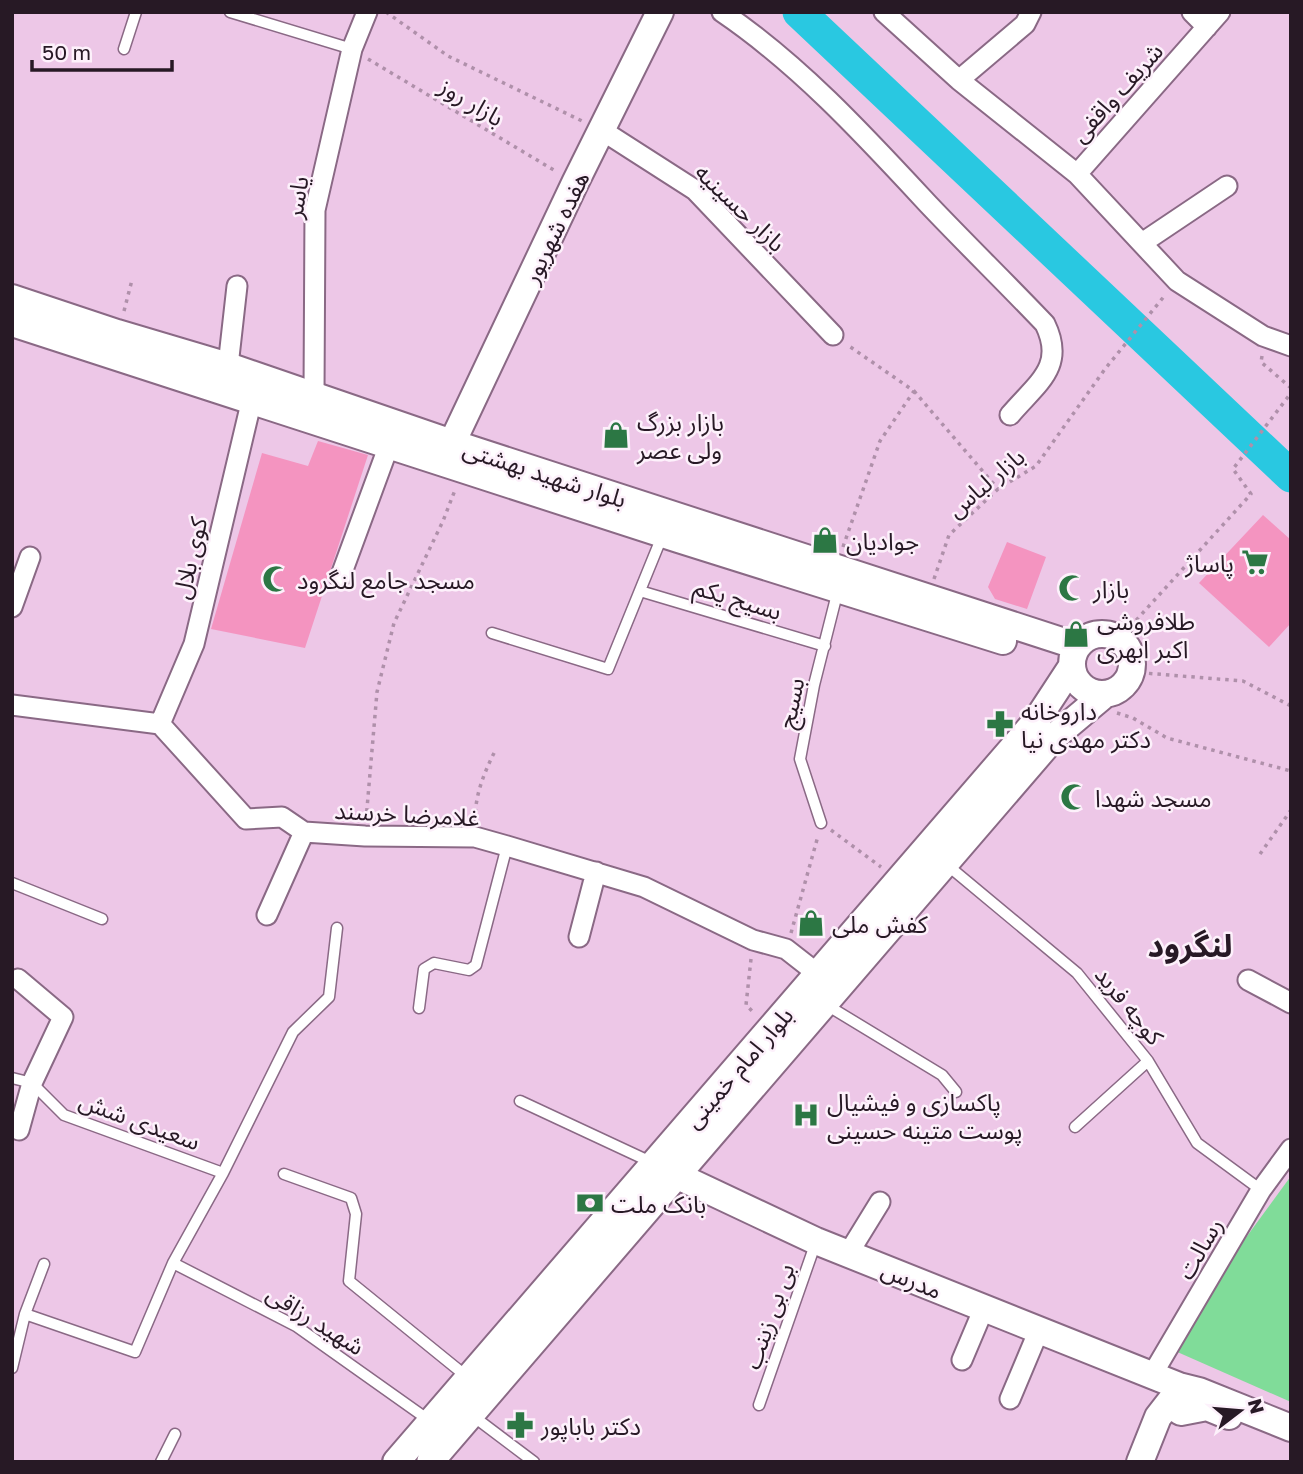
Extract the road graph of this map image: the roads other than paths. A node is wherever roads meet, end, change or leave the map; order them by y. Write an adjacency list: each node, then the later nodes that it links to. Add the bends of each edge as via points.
1 (136, 12): 10 (lane)
2 (230, 12): 11 (lane)
3 (367, 12): 11 (street, یاسر)
4 (660, 12): 13 (main road, هفده شهریور)
5 (722, 12): 25 (street, via 786,61 838,110 1045,324 1053,340 1053,360)
6 (884, 12): 12 (street)
7 (1031, 12): 12 (street, via 1025,24)
8 (1192, 12): 9 (street)
9 (1214, 20): 14 (street, شریف واقفی)
10 (124, 49)
11 (352, 49): 23 (street, یاسر, via 315,211)
12 (959, 80): 14 (street)
13 (603, 131): 20 (street, بازار حسینیه, via 695,190); 26 (main road, هفده شهریور)
14 (1077, 174): 16 (street)
15 (1227, 186): 16 (street)
16 (1142, 243): 21 (street, via 1177,281 1263,336)
17 (237, 286): 22 (street)
18 (12, 298): 22 (main road, بلوار شهید بهشتی)
19 (12, 323): 24 (main road, بلوار شهید بهشتی)
20 (833, 335)
21 (1288, 340)
22 (228, 366): 23 (main road, بلوار شهید بهشتی)
23 (314, 394): 26 (main road, بلوار شهید بهشتی)
24 (252, 399): 27 (main road, بلوار شهید بهشتی); 40 (street, کوی بلال, via 194,644)
25 (1010, 415)
26 (452, 443): 28 (main road); 32 (main road, بلوار شهید بهشتی)
27 (389, 445): 28 (main road, بلوار شهید بهشتی); 31 (street)
28 (464, 469): 29 (main road, بلوار شهید بهشتی)
29 (663, 534): 32 (main road, بلوار شهید بهشتی); 33 (lane)
30 (30, 557): 34 (street)
31 (340, 578)
32 (837, 579): 36 (lane, بسیج); 37 (main road, بلوار شهید بهشتی); 37 (main road, بلوار شهید بهشتی, via 927,597)
33 (640, 591): 35 (lane, via 608,669); 36 (lane, بسیج یکم)
34 (12, 607)
35 (492, 633)
36 (825, 646): 41 (lane, بسیج, via 800,760)
37 (1074, 658): 38 (main road, via 1075,677); 38 (main road, via 1092,635 1111,635 1130,653 1132,671 1122,688); 51 (main road, بلوار امام خمینی, via 1036,721)
38 (1098, 700): 44 (main road, بلوار امام خمینی, via 1054,737)
39 (12, 705): 40 (street)
40 (160, 724): 42 (street, غلامرضا خرسند, via 246,819 282,817)
41 (821, 823)
42 (304, 832): 43 (street, غلامرضا خرسند, via 474,837); 47 (street)
43 (508, 846): 45 (street, غلامرضا خرسند); 56 (lane, via 476,965 470,970 429,965 424,969)
44 (945, 864): 54 (main road, بلوار امام خمینی); 57 (lane, کوچه فرید, via 1077,973)
45 (596, 872): 50 (street); 51 (street, غلامرضا خرسند, via 644,887 753,940 786,949)
46 (12, 883): 48 (lane)
47 (267, 915)
48 (102, 919)
49 (337, 928): 66 (lane, via 328,997 293,1032)
50 (579, 937)
51 (818, 974): 65 (main road, بلوار امام خمینی)
52 (18, 979): 59 (street, via 63,1017)
53 (1248, 980): 55 (street)
54 (824, 1003): 60 (lane, via 942,1076); 65 (main road, بلوار امام خمینی)
55 (1291, 1003)
56 (419, 1008)
57 (1148, 1060): 62 (lane); 68 (lane, کوچه فرید, via 1197,1143)
58 (12, 1078): 59 (lane)
59 (32, 1083): 63 (street); 66 (lane, سعیدی شش, via 64,1115)
60 (956, 1093)
61 (520, 1101): 65 (lane)
62 (1075, 1127)
63 (19, 1130)
64 (1291, 1149): 68 (street, رسالت)
65 (665, 1170): 70 (main road, مدرس); 80 (main road, بلوار امام خمینی); 84 (main road, بلوار امام خمینی)
66 (223, 1173): 72 (lane)
67 (284, 1174): 80 (lane, via 351,1198 356,1214 349,1281)
68 (1261, 1190): 79 (street, رسالت)
69 (880, 1202): 71 (street)
70 (816, 1241): 71 (main road, مدرس); 83 (lane, بی بی زینب)
71 (848, 1254): 74 (main road, مدرس)
72 (173, 1263): 75 (lane, via 135,1352); 85 (lane, شهید رزاقی, via 296,1326)
73 (44, 1264): 75 (lane)
74 (984, 1308): 76 (main road, مدرس); 77 (street)
75 (24, 1314): 78 (lane)
76 (1039, 1330): 79 (main road, مدرس); 81 (street)
77 (962, 1360)
78 (12, 1368)
79 (1152, 1375): 82 (main road, مدرس)
80 (470, 1379): 85 (main road, بلوار امام خمینی)
81 (1010, 1399)
82 (1177, 1399): 86 (main road, مدرس, via 1199,1391); 88 (main road); 93 (main road, via 1158,1417); 94 (main road)
83 (759, 1405)
84 (471, 1414): 91 (main road, بلوار امام خمینی); 92 (lane)
85 (430, 1422): 90 (main road, بلوار امام خمینی)
86 (1291, 1428)
87 (175, 1434): 89 (lane)
88 (1291, 1441)
89 (161, 1462)
90 (396, 1462)
91 (430, 1462)
92 (534, 1462)
93 (1140, 1462)
94 (1155, 1462)

